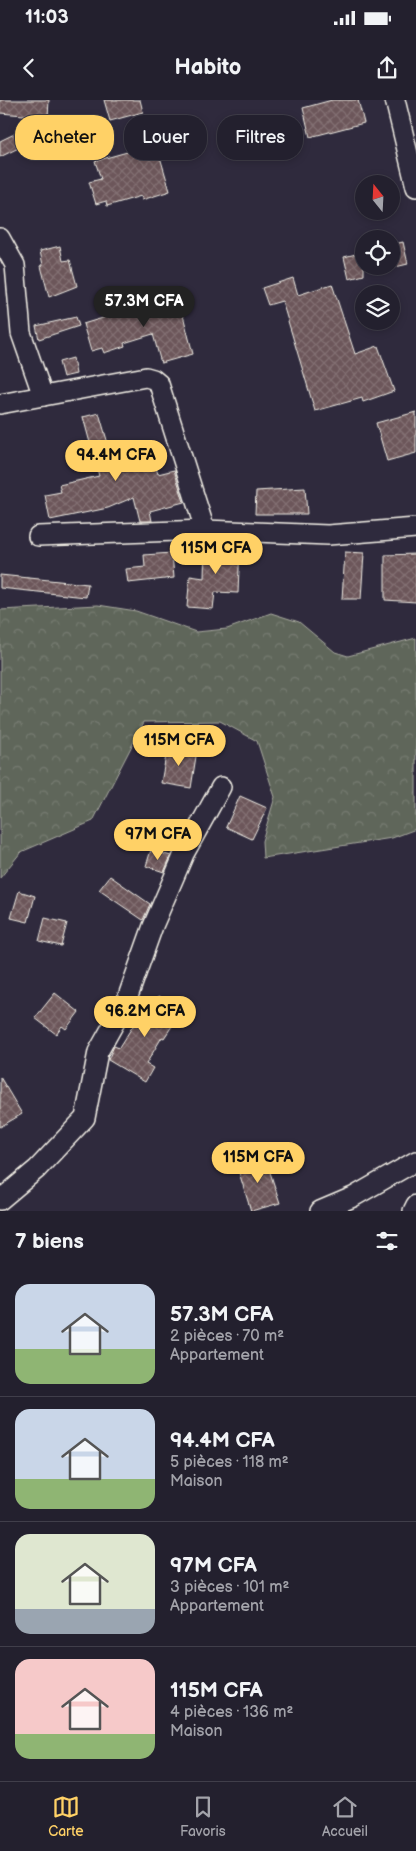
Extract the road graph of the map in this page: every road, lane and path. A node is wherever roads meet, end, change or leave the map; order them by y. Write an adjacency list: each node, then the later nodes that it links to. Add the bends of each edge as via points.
1 (395, 100): 2 (street)
2 (416, 187)
3 (0, 238): 4 (street, via 15,265 21,333)
4 (43, 396): 5 (street); 7 (street, via 146,377 153,379 158,384)
5 (0, 404)
6 (416, 528): 7 (street, via 328,536)
7 (205, 530): 8 (street)
8 (38, 536)
9 (221, 787): 11 (street, via 184,854 153,926 126,1002 98,1052 85,1118 38,1169)
10 (416, 1161): 13 (street, via 353,1197)
11 (0, 1200)
12 (416, 1205): 14 (street)
13 (320, 1211)
14 (413, 1211)

